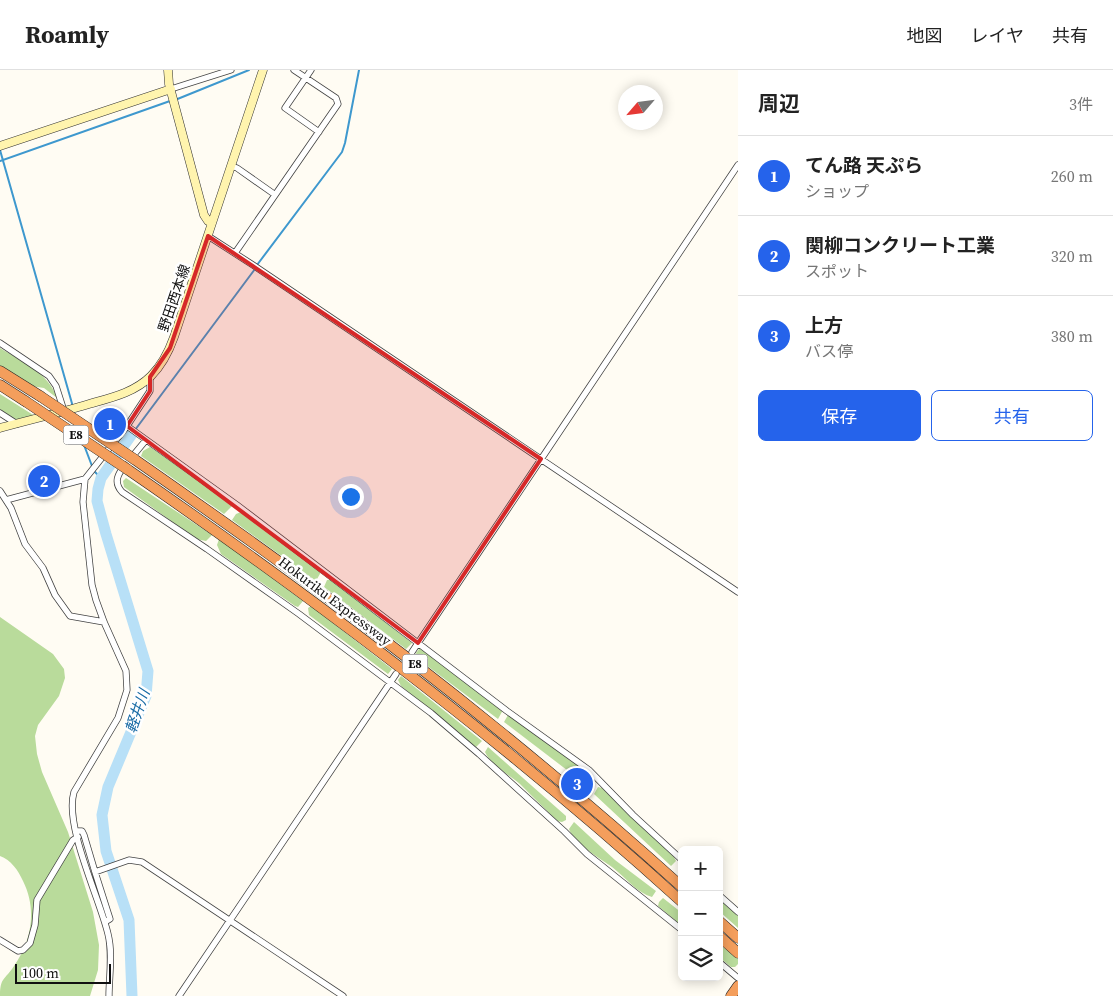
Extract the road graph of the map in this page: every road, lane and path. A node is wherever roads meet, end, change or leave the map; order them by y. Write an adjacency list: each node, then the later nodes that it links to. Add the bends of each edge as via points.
1 (168, 70): 7 (main road)
2 (232, 70): 7 (street)
3 (263, 70): 11 (main road, 野田西本線)
4 (294, 70): 6 (street)
5 (311, 70): 6 (street)
6 (305, 78): 8 (street, via 338,102); 8 (street, via 285,108)
7 (171, 89): 9 (main road); 13 (main road, via 204,215)
8 (319, 132): 12 (street)
9 (2, 146)
10 (738, 165): 26 (street)
11 (231, 166): 12 (street); 13 (main road, 野田西本線)
12 (274, 194): 15 (street)
13 (212, 223): 14 (main road, 野田西本線)
14 (208, 236): 15 (street); 18 (main road, 野田西本線, via 170,348)
15 (235, 252): 26 (street)
16 (0, 344): 20 (street, via 49,376)
17 (0, 371): 39 (highway, Hokuriku Expressway / E8, bridge, via 134,459 300,577 436,680)
18 (150, 377): 20 (main road, 野田西本線, via 125,393); 23 (street, via 150,391)
19 (0, 385): 40 (highway, Hokuriku Expressway / E8, bridge, via 296,587 422,683)
20 (64, 411): 22 (main road, 野田西本線)
21 (0, 413): 22 (street)
22 (16, 424): 24 (main road, 野田西本線)
23 (128, 427): 25 (street); 27 (street)
24 (0, 428)
25 (146, 440): 32 (street); 35 (street, via 118,473 117,484 122,492 299,614)
26 (541, 460): 30 (street); 32 (street)
27 (84, 479): 29 (street); 31 (street, via 83,502 92,585)
28 (0, 491): 29 (street)
29 (6, 500): 31 (street, via 25,544 43,568 55,595 70,616)
30 (738, 592)
31 (104, 622): 36 (street, via 126,671 127,690 118,718 74,792 72,805)
32 (418, 643): 33 (street); 37 (street, via 589,770)
33 (412, 652)
34 (396, 674): 35 (street)
35 (390, 682): 43 (street); 46 (street, via 479,754 600,866)
36 (77, 834): 38 (street, via 82,831); 44 (street); 48 (street, via 37,900 30,943 18,951)
37 (678, 856)
38 (98, 871): 43 (street, via 129,860 142,862); 44 (street, via 110,920)
39 (678, 884)
40 (678, 899)
41 (723, 899): 42 (street)
42 (738, 912)
43 (230, 920): 55 (street); 56 (street)
44 (105, 922): 54 (street, via 110,946)
45 (723, 925): 47 (highway)
46 (678, 927)
47 (738, 938)
48 (0, 940)
49 (723, 940): 50 (highway)
50 (738, 953)
51 (723, 965): 52 (street)
52 (738, 978)
53 (738, 986): 57 (highway)
54 (109, 996)
55 (179, 996)
56 (343, 996)
57 (731, 996)

